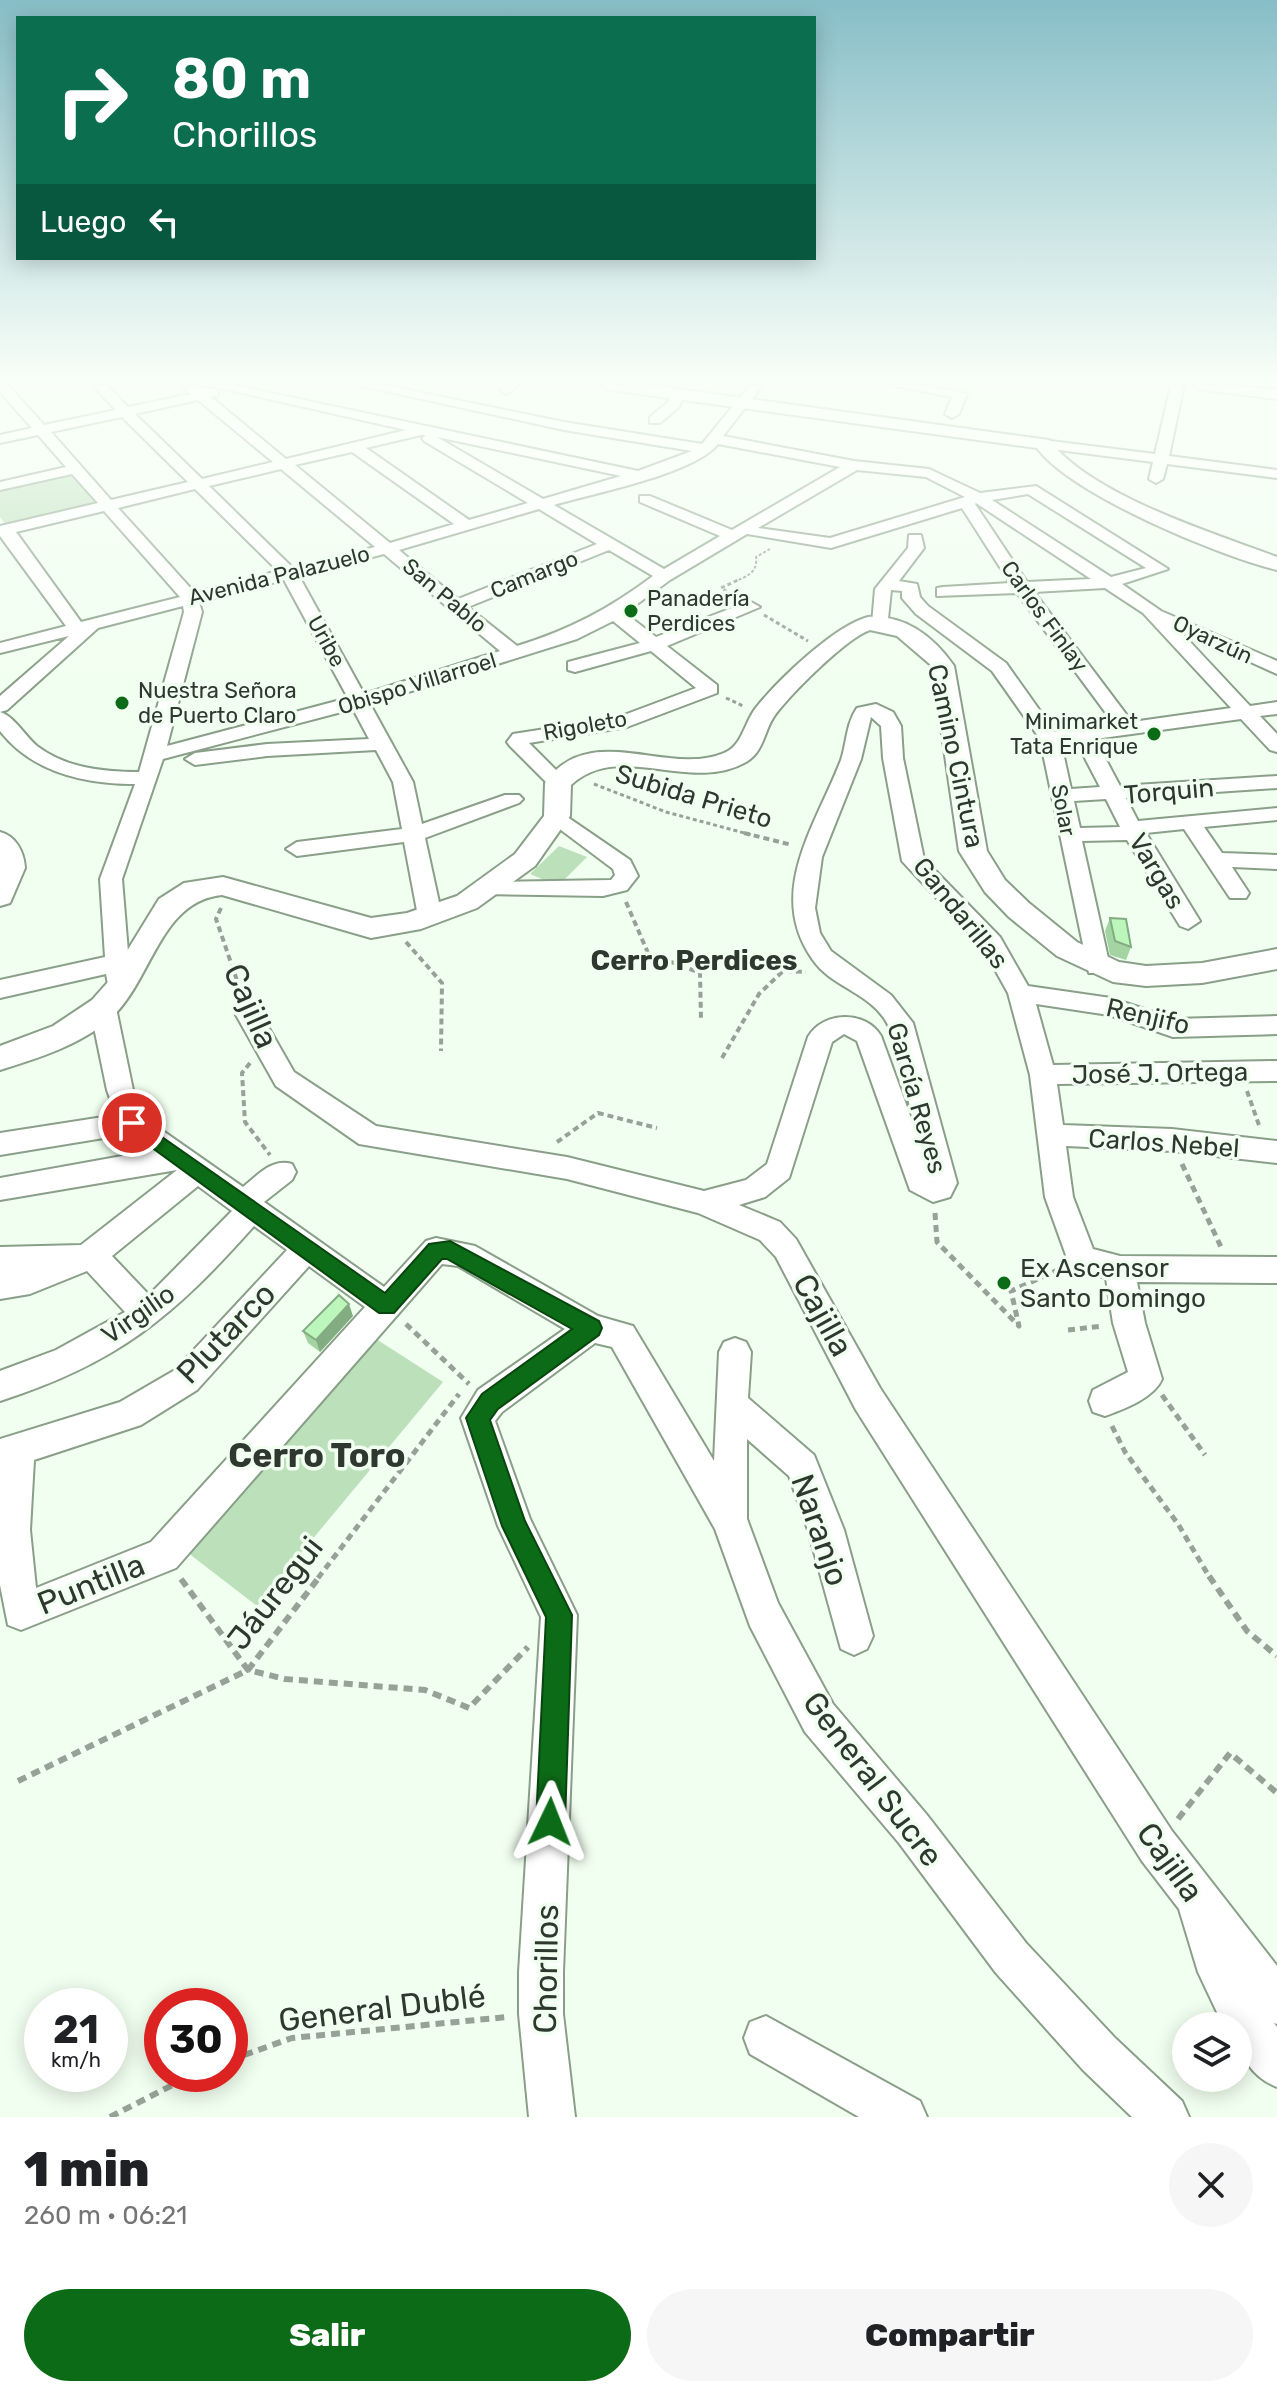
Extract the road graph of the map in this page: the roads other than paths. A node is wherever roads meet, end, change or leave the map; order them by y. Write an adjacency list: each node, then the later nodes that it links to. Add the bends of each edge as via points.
1 (89, 484): 13 (street)
2 (198, 484): 13 (street); 22 (street, Uribe)
3 (311, 484): 20 (street, San Pablo)
4 (407, 484): 14 (street)
5 (521, 484): 12 (street)
6 (610, 484): 12 (street, Avenida Palazuelo)
7 (822, 484): 17 (street, Obispo Villarroel)
8 (946, 484): 11 (street)
9 (1092, 484): 21 (main road, via 1140,511)
10 (645, 499): 17 (street)
11 (972, 500): 16 (street, via 831,543); 24 (street); 24 (street, via 1036,490 1160,569); 26 (street, Carlos Finlay)
12 (546, 503): 14 (street, Avenida Palazuelo); 19 (street)
13 (107, 505): 15 (street); 28 (street)
14 (467, 526): 20 (street, Avenida Palazuelo)
15 (3, 530): 35 (street)
16 (754, 532)
17 (733, 536): 23 (street, Obispo Villarroel)
18 (915, 538): 25 (street, via 916,548)
19 (611, 544): 23 (street); 29 (street, Camargo)
20 (389, 548): 22 (street, Avenida Palazuelo); 29 (street, San Pablo)
21 (1277, 564)
22 (289, 573): 28 (street, Avenida Palazuelo); 41 (street, Uribe)
23 (664, 576): 32 (street, Obispo Villarroel)
24 (1108, 583): 26 (street); 31 (street)
25 (890, 584): 34 (street, via 880,596); 51 (street, Solar, via 911,588 911,598 922,610 995,663)
26 (1022, 588): 27 (street); 48 (street, Carlos Finlay)
27 (943, 592)
28 (190, 598): 33 (street, Avenida Palazuelo); 54 (street, via 193,612)
29 (457, 605): 38 (street, San Pablo)
30 (751, 607): 36 (street)
31 (1149, 609): 40 (street, Oyarzún); 45 (street)
32 (614, 613): 36 (street); 38 (street, Obispo Villarroel)
33 (97, 621): 35 (street, Avenida Palazuelo); 42 (street)
34 (881, 624): 55 (main road, via 852,629 762,716 746,750 723,763 688,768 598,759 583,762); 76 (main road, Camino Cintura, via 922,641 943,666 978,863 1019,910 1067,949)
35 (75, 626): 37 (street, Avenida Palazuelo)
36 (652, 645): 39 (street); 55 (street, Rigoleto, via 710,689 620,723 520,738 517,742)
37 (0, 648)
38 (515, 654): 41 (street, Obispo Villarroel)
39 (575, 666)
40 (1277, 668)
41 (360, 701): 52 (street, Uribe); 54 (street, Obispo Villarroel)
42 (0, 706)
43 (1277, 708): 45 (street)
44 (876, 710): 79 (street, Gandarillas, via 891,726 913,861 992,943); 93 (street, García Reyes, via 864,712 858,721 852,756 801,895 807,926 821,955 889,1003 900,1023 943,1183 940,1189 926,1186 868,1036 857,1026 844,1024 821,1037 779,1170 755,1189)
45 (1246, 712): 46 (street); 53 (street)
46 (1220, 715): 48 (street); 49 (street)
47 (0, 718): 54 (street, via 30,748 79,775)
48 (1127, 728): 50 (street)
49 (1235, 731)
50 (1083, 735): 51 (street); 57 (street, Vargas)
51 (1050, 739): 58 (street, Solar)
52 (383, 744): 54 (street, via 267,750); 64 (street, Uribe, via 403,782)
53 (1277, 746)
54 (152, 766): 77 (street, via 111,879)
55 (561, 778): 61 (main road)
56 (1277, 782): 57 (street, Torquin)
57 (1114, 795): 58 (street, Torquin); 63 (street, Vargas)
58 (1061, 796): 65 (street, Solar)
59 (512, 799): 64 (street)
60 (1277, 814): 62 (street)
61 (557, 816): 70 (main road, via 525,860); 70 (street, via 622,865 627,876 619,885)
62 (1191, 824): 63 (street); 68 (street)
63 (1133, 830): 65 (street); 74 (street, Vargas)
64 (416, 834): 67 (street); 73 (street, Uribe)
65 (1069, 835): 76 (street, Solar)
66 (0, 840): 72 (main road, via 12,866)
67 (297, 849)
68 (1216, 860): 69 (street); 71 (street)
69 (1277, 862)
70 (488, 889): 73 (main road)
71 (1238, 893)
72 (0, 897)
73 (430, 916): 77 (main road, via 371,928 229,888 205,887 175,899)
74 (1188, 921)
75 (1277, 959): 76 (main road, Camino Cintura, via 1202,973 1146,976)
76 (1106, 970): 80 (street, Solar)
77 (113, 987): 78 (street); 83 (main road, via 64,1034); 86 (street, via 120,1090)
78 (0, 989)
79 (1020, 993): 80 (street, Renjifo); 85 (street, Gandarillas)
80 (1111, 1007): 81 (street, Renjifo, via 1173,1028)
81 (1277, 1025)
82 (258, 1028): 93 (street, Cajilla, via 285,1079 369,1136 529,1162)
83 (0, 1058)
84 (1277, 1071): 85 (street, José J. Ortega)
85 (1043, 1075): 87 (street, Gandarillas)
86 (132, 1123): 88 (street); 90 (street)
87 (1051, 1135): 89 (street, Carlos Nebel, via 1172,1140); 98 (street, Gandarillas, via 1059,1197 1082,1258)
88 (0, 1144)
89 (1277, 1152)
90 (186, 1165): 92 (street); 94 (street); 96 (street)
91 (282, 1172): 94 (street, Virgilio)
92 (0, 1189)
93 (704, 1203): 112 (street, Cajilla, via 770,1231 786,1248 868,1399 1157,1846)
94 (248, 1206): 95 (street); 102 (street, Virgilio, via 172,1294)
95 (308, 1247): 101 (street); 108 (street, Plutarco, via 186,1380 129,1414)
96 (93, 1257): 97 (street); 100 (street, via 32,1283); 102 (street)
97 (0, 1260)
98 (1120, 1269): 99 (street); 106 (street, via 1146,1379)
99 (1277, 1270)
100 (0, 1286)
101 (387, 1306): 103 (street, via 436,1250 450,1250); 110 (street, Puntilla, via 163,1555 21,1612)
102 (147, 1314): 105 (street, Virgilio, via 74,1356)
103 (591, 1328): 109 (street, General Sucre, via 622,1336); 116 (street, Chorillos, via 479,1392 477,1418 515,1526 559,1615 541,2014)
104 (735, 1352): 107 (street)
105 (0, 1386)
106 (1105, 1401)
107 (731, 1404): 109 (street); 111 (street, Naranjo, via 802,1466 826,1530)
108 (9, 1453): 110 (street)
109 (730, 1521): 118 (street, General Sucre, via 763,1613 819,1718 913,1829 1011,1958)
110 (6, 1532)
111 (854, 1636)
112 (1198, 1901): 113 (street, Cajilla); 115 (street, via 1214,1964 1247,2026)
113 (1276, 1998)
114 (766, 2038): 117 (street)
115 (1277, 2064)
116 (552, 2117)
117 (904, 2117)
118 (1166, 2117)

